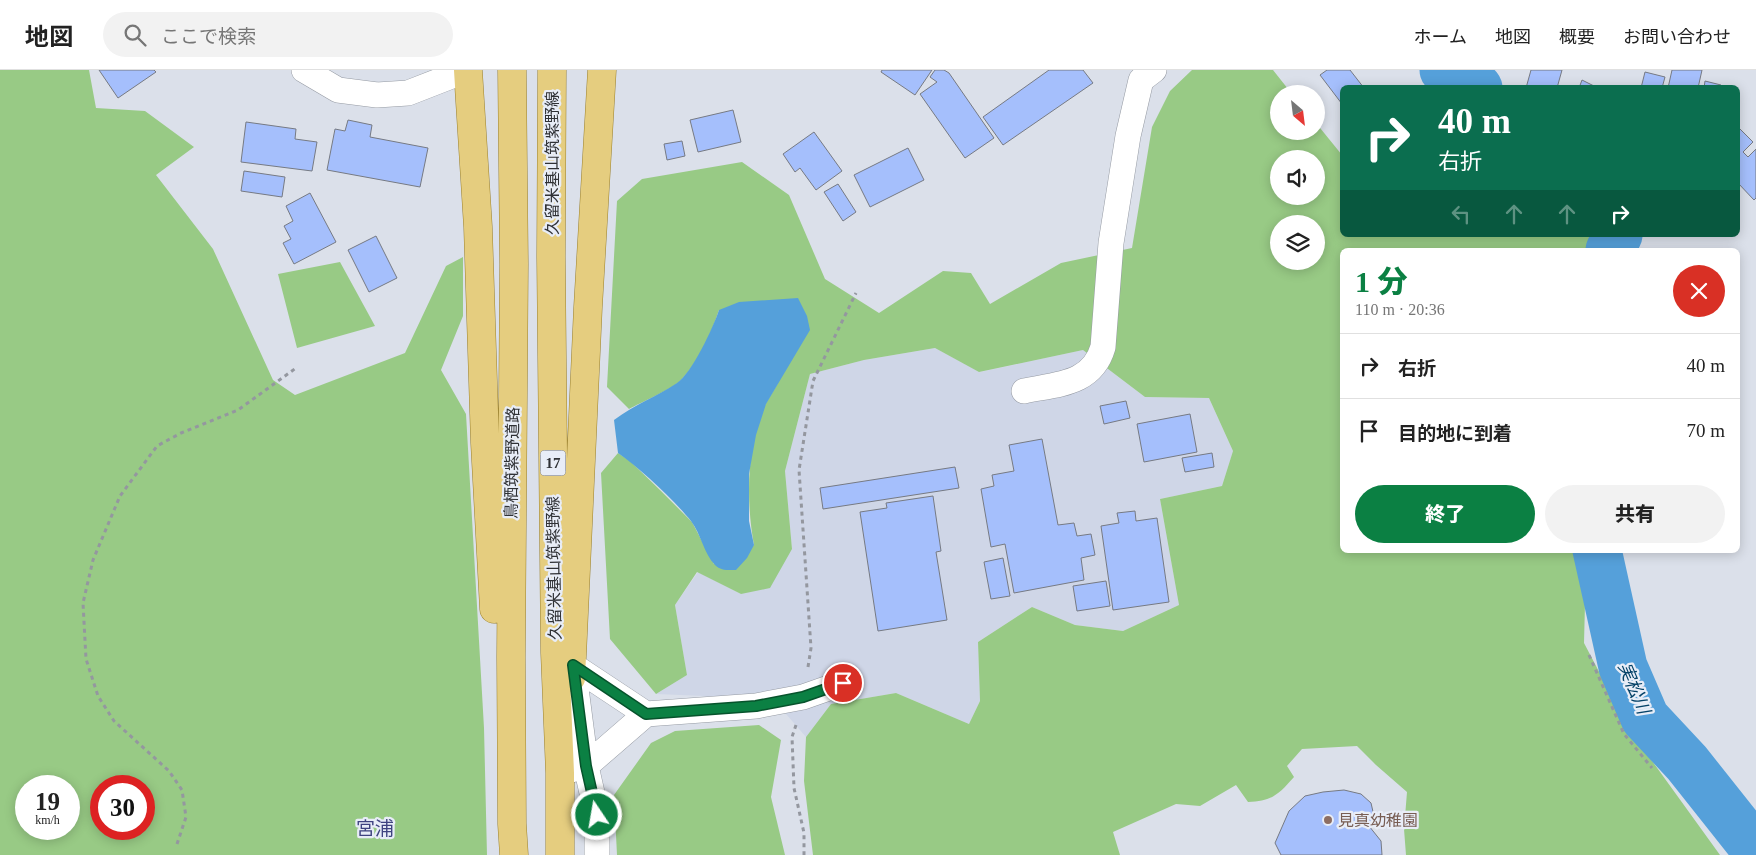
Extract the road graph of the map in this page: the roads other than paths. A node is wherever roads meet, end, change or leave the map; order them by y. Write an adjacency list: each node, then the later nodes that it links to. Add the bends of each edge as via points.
1 (304, 70): 2 (street, via 338,90 377,95 408,94)
2 (468, 70): 13 (main road, via 496,651)
3 (512, 70): 13 (main road, 鳥栖筑紫野道路)
4 (552, 70): 8 (main road, 久留米基山筑紫野線 / 17, via 551,257)
5 (602, 70): 8 (main road)
6 (1154, 70): 7 (street, via 1141,80 1128,136 1111,243 1103,347 1099,360 1088,373 1072,381)
7 (1024, 391)
8 (564, 659): 10 (street); 11 (street); 12 (main road)
9 (843, 683): 10 (street, via 803,697 756,706)
10 (646, 714): 11 (street)
11 (586, 766): 12 (street); 16 (street, via 597,815)
12 (560, 773): 15 (main road)
13 (512, 824): 14 (main road, 鳥栖筑紫野道路)
14 (514, 855)
15 (560, 855)
16 (597, 855)

